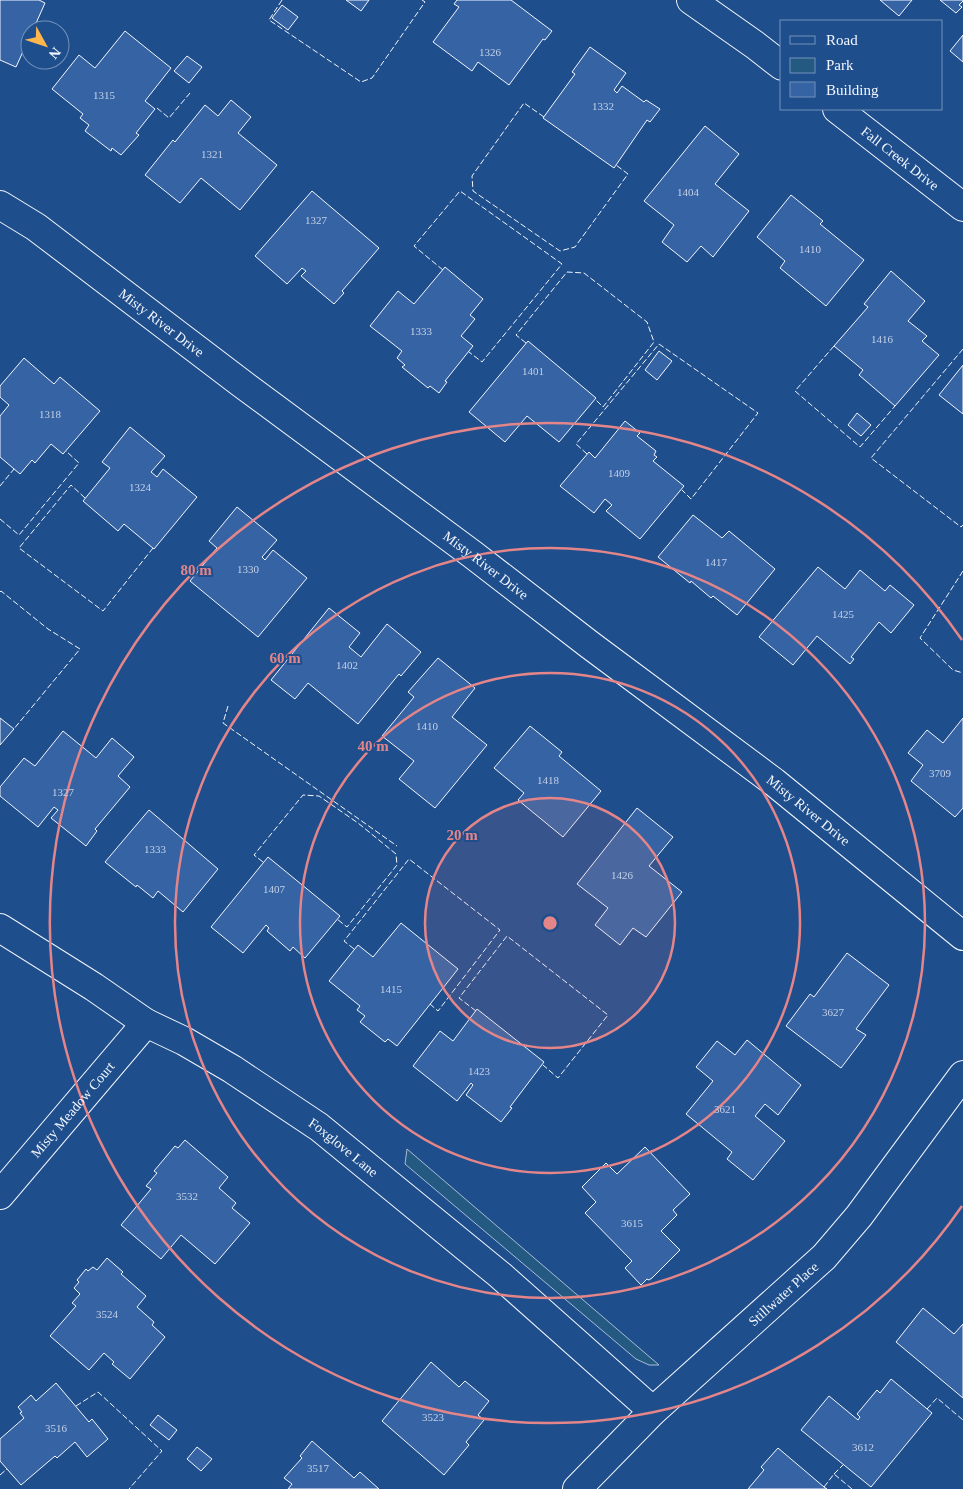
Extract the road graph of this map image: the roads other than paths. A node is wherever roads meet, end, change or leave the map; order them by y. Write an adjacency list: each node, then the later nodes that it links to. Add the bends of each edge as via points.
1 (691, 0): 2 (street)
2 (780, 64)
3 (838, 110): 5 (street, Fall Creek Drive)
4 (0, 206): 7 (street, Misty River Drive, via 36,227 774,782)
5 (963, 207)
6 (0, 928): 8 (street, Foxglove Lane)
7 (963, 936)
8 (146, 1023): 10 (street, Misty Meadow Court); 11 (street, Foxglove Lane, via 232,1069 319,1127 500,1275)
9 (963, 1075): 11 (street, Stillwater Place, via 860,1216 824,1257)
10 (0, 1195)
11 (653, 1411): 12 (street, Stillwater Place)
12 (577, 1489)

